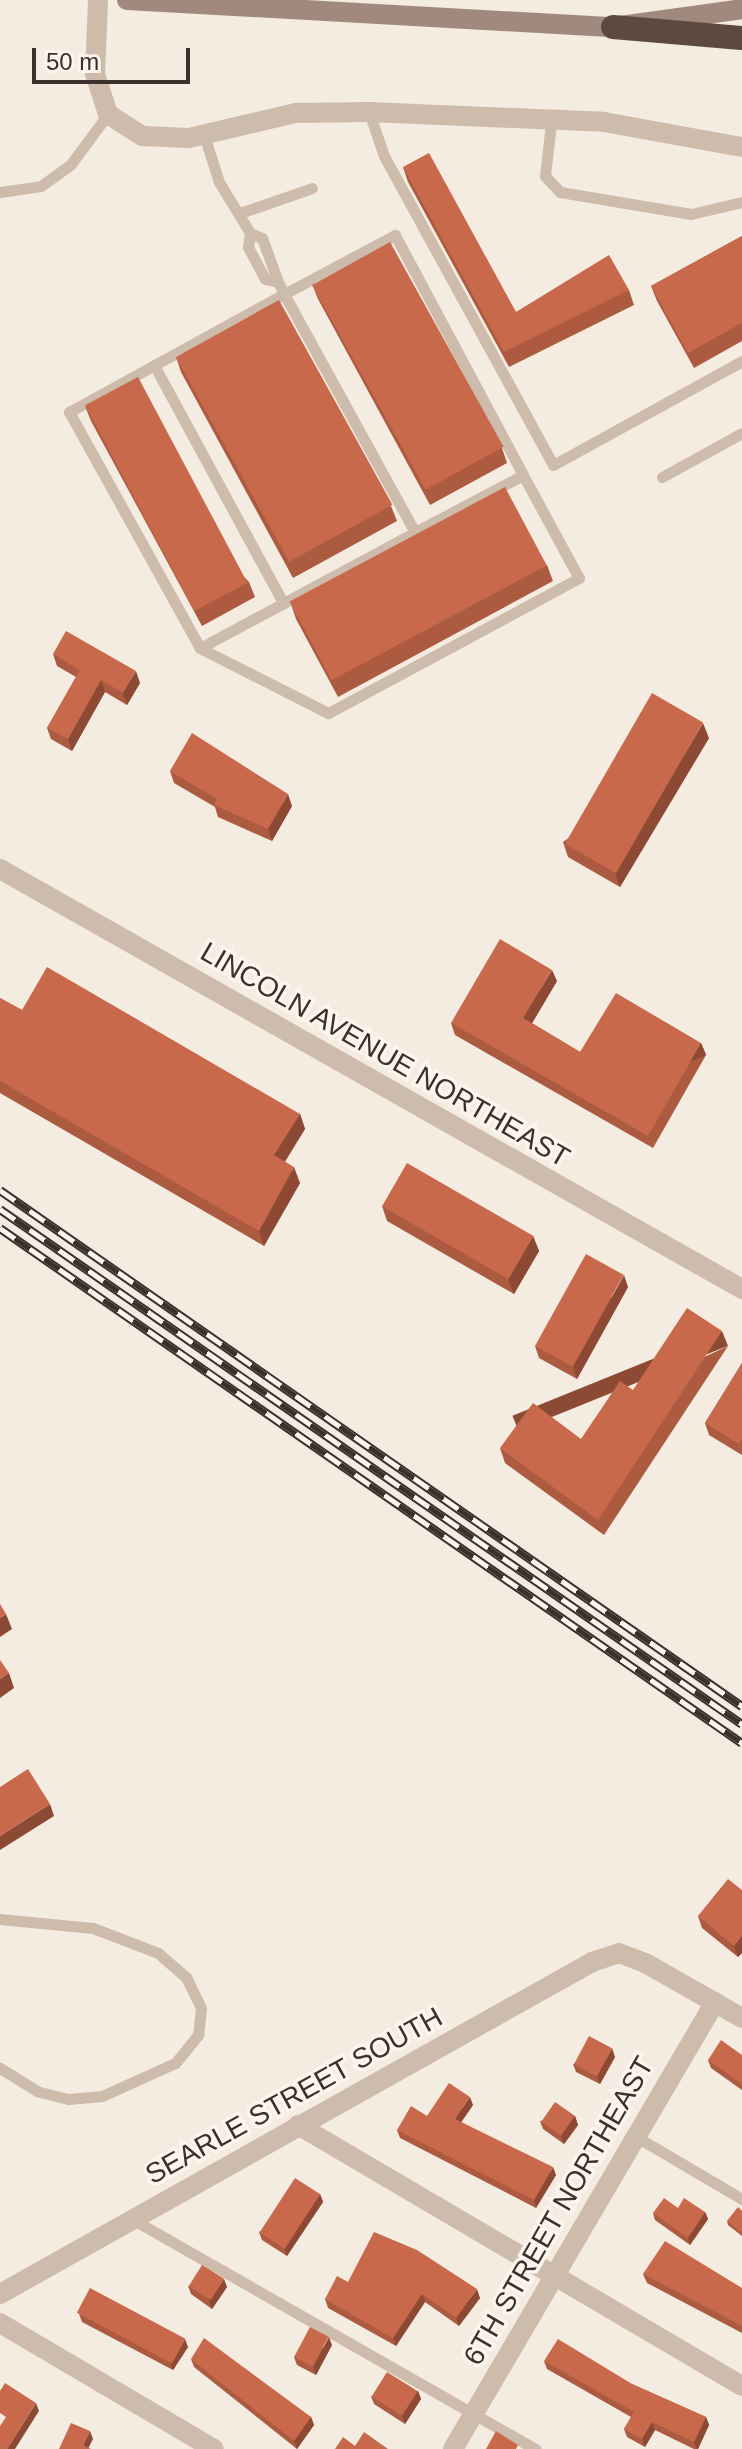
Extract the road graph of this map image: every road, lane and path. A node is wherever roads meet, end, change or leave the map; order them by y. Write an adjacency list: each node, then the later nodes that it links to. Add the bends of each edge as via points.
1 (98, 0): 7 (street, via 95,74)
2 (127, 0): 4 (main road)
3 (742, 9): 4 (main road)
4 (613, 27): 5 (highway)
5 (742, 38)
6 (369, 112): 8 (street); 9 (street, via 296,113); 16 (lane, via 384,156 553,465)
7 (108, 114): 9 (street, via 142,136); 12 (lane, via 71,164 41,186)
8 (551, 123): 10 (street, via 604,122); 13 (lane, via 545,176 560,192 691,214)
9 (204, 135): 14 (lane, via 219,182)
10 (742, 147)
11 (312, 188): 14 (lane)
12 (0, 192)
13 (742, 202)
14 (240, 213): 15 (lane, via 250,233 248,247 265,279 278,282)
15 (284, 294): 17 (lane); 19 (lane, via 395,235); 21 (lane)
16 (742, 361)
17 (154, 365): 22 (lane); 23 (lane, via 69,412)
18 (742, 433): 20 (lane)
19 (523, 475): 21 (lane); 23 (lane, via 579,578 342,706 328,713)
20 (662, 477)
21 (415, 532): 22 (lane)
22 (283, 603): 23 (lane)
23 (200, 648)
24 (0, 869): 25 (street, LINCOLN AVENUE NORTHEAST)
25 (742, 1289)
26 (0, 1919): 29 (lane, via 93,1928 158,1953 186,1977 201,2008 198,2035 175,2063 102,2096 37,2091)
27 (715, 2002): 28 (street); 30 (street, SEARLE STREET SOUTH, via 619,1953); 31 (street, 6TH STREET NORTHEAST)
28 (742, 2018)
29 (0, 2068)
30 (298, 2125): 33 (street, SEARLE STREET SOUTH); 34 (street)
31 (635, 2136): 32 (lane); 34 (street, 6TH STREET NORTHEAST)
32 (742, 2199)
33 (132, 2219): 35 (street, SEARLE STREET SOUTH); 38 (lane)
34 (552, 2277): 37 (street); 38 (street, 6TH STREET NORTHEAST)
35 (0, 2294)
36 (0, 2323): 39 (street)
37 (742, 2386)
38 (473, 2413): 40 (street, 6TH STREET NORTHEAST); 41 (lane)
39 (214, 2449)
40 (453, 2449)
41 (536, 2449)

